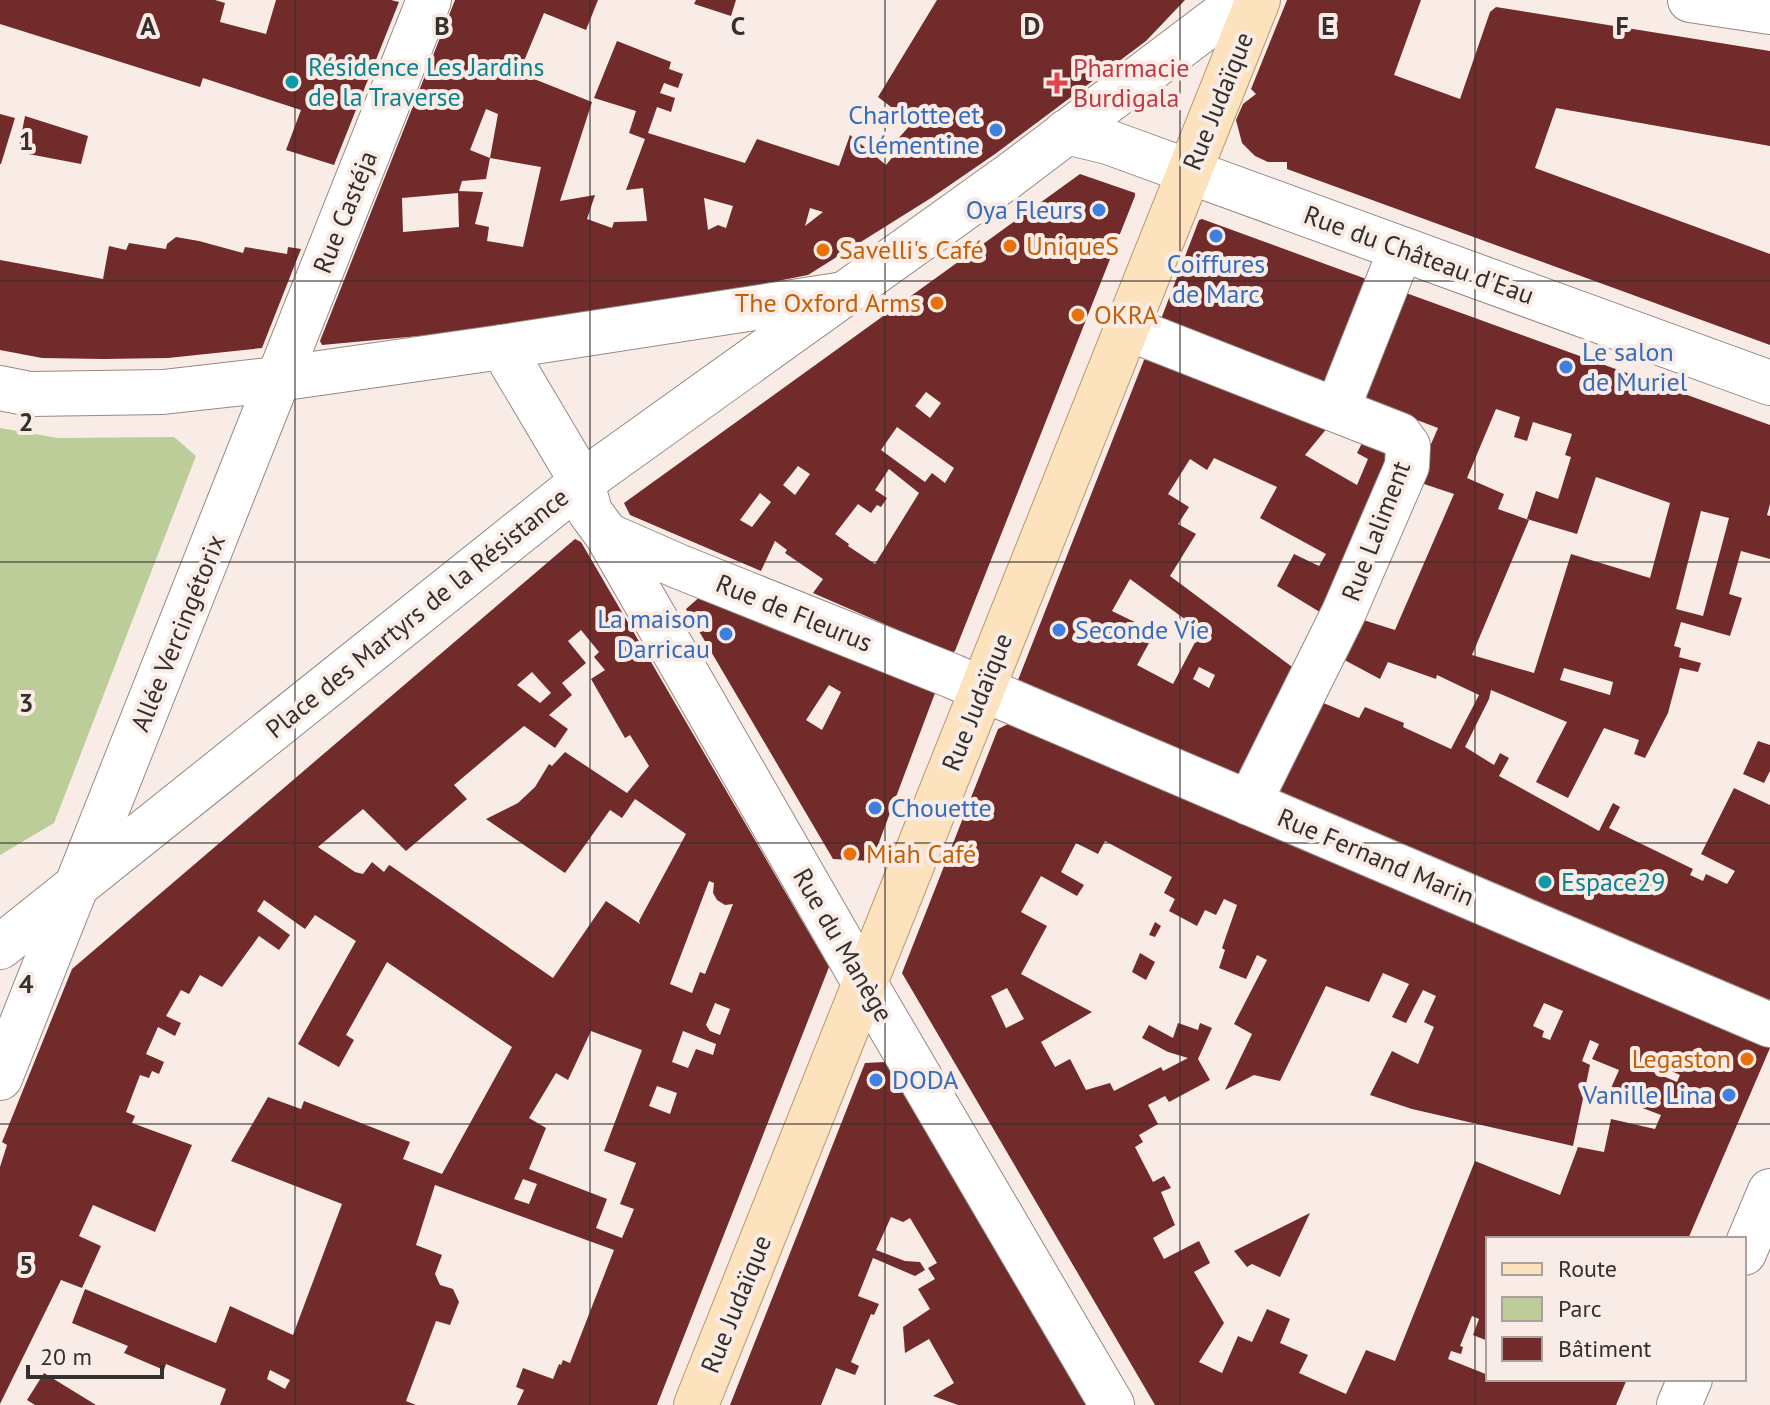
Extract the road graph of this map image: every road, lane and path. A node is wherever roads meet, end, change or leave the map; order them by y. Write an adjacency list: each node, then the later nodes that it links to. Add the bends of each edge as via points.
1 (429, 0): 12 (street, Rue Castéja)
2 (1242, 0): 6 (street, Place des Martyrs de la Résistance)
3 (1258, 0): 7 (main road, Rue Judaïque)
4 (1690, 0): 5 (street)
5 (1770, 12)
6 (1066, 132): 7 (street, Rue du Château d'Eau); 9 (street, Place des Martyrs de la Résistance)
7 (1190, 172): 8 (street, Rue du Château d'Eau); 10 (main road, Rue Judaïque)
8 (1401, 249): 13 (street, Rue du Château d'Eau); 15 (street)
9 (846, 293): 11 (street, Place des Martyrs de la Résistance); 16 (street, Place des Martyrs de la Résistance)
10 (1127, 328): 15 (street, Rue Laliment); 18 (main road, Rue Judaïque)
11 (502, 347): 12 (street, Place des Martyrs de la Résistance); 16 (street, Rue du Manège)
12 (278, 379): 14 (street, Place des Martyrs de la Résistance, via 163,392 30,394); 20 (street, Allée Vercingétorix)
13 (1770, 383)
14 (0, 388)
15 (1337, 410): 19 (street, Rue Laliment, via 1400,435 1408,446 1407,466 1344,612)
16 (582, 482): 17 (street, Rue du Manège, via 590,512); 20 (street, Place des Martyrs de la Résistance)
17 (607, 535): 18 (street, Rue de Fleurus); 22 (street, Rue du Manège)
18 (983, 689): 19 (street, Rue Fernand Marin); 22 (main road, Rue Judaïque)
19 (1249, 803): 23 (street, Rue Fernand Marin)
20 (76, 887): 21 (street, Place des Martyrs de la Résistance); 24 (street, Allée Vercingétorix)
21 (0, 947)
22 (864, 982): 28 (main road, Rue Judaïque); 29 (street, Rue du Manège)
23 (1770, 1025)
24 (0, 1078)
25 (1770, 1191): 26 (street)
26 (1746, 1248)
27 (1689, 1381): 30 (street)
28 (696, 1405)
29 (1112, 1405)
30 (1679, 1405)

